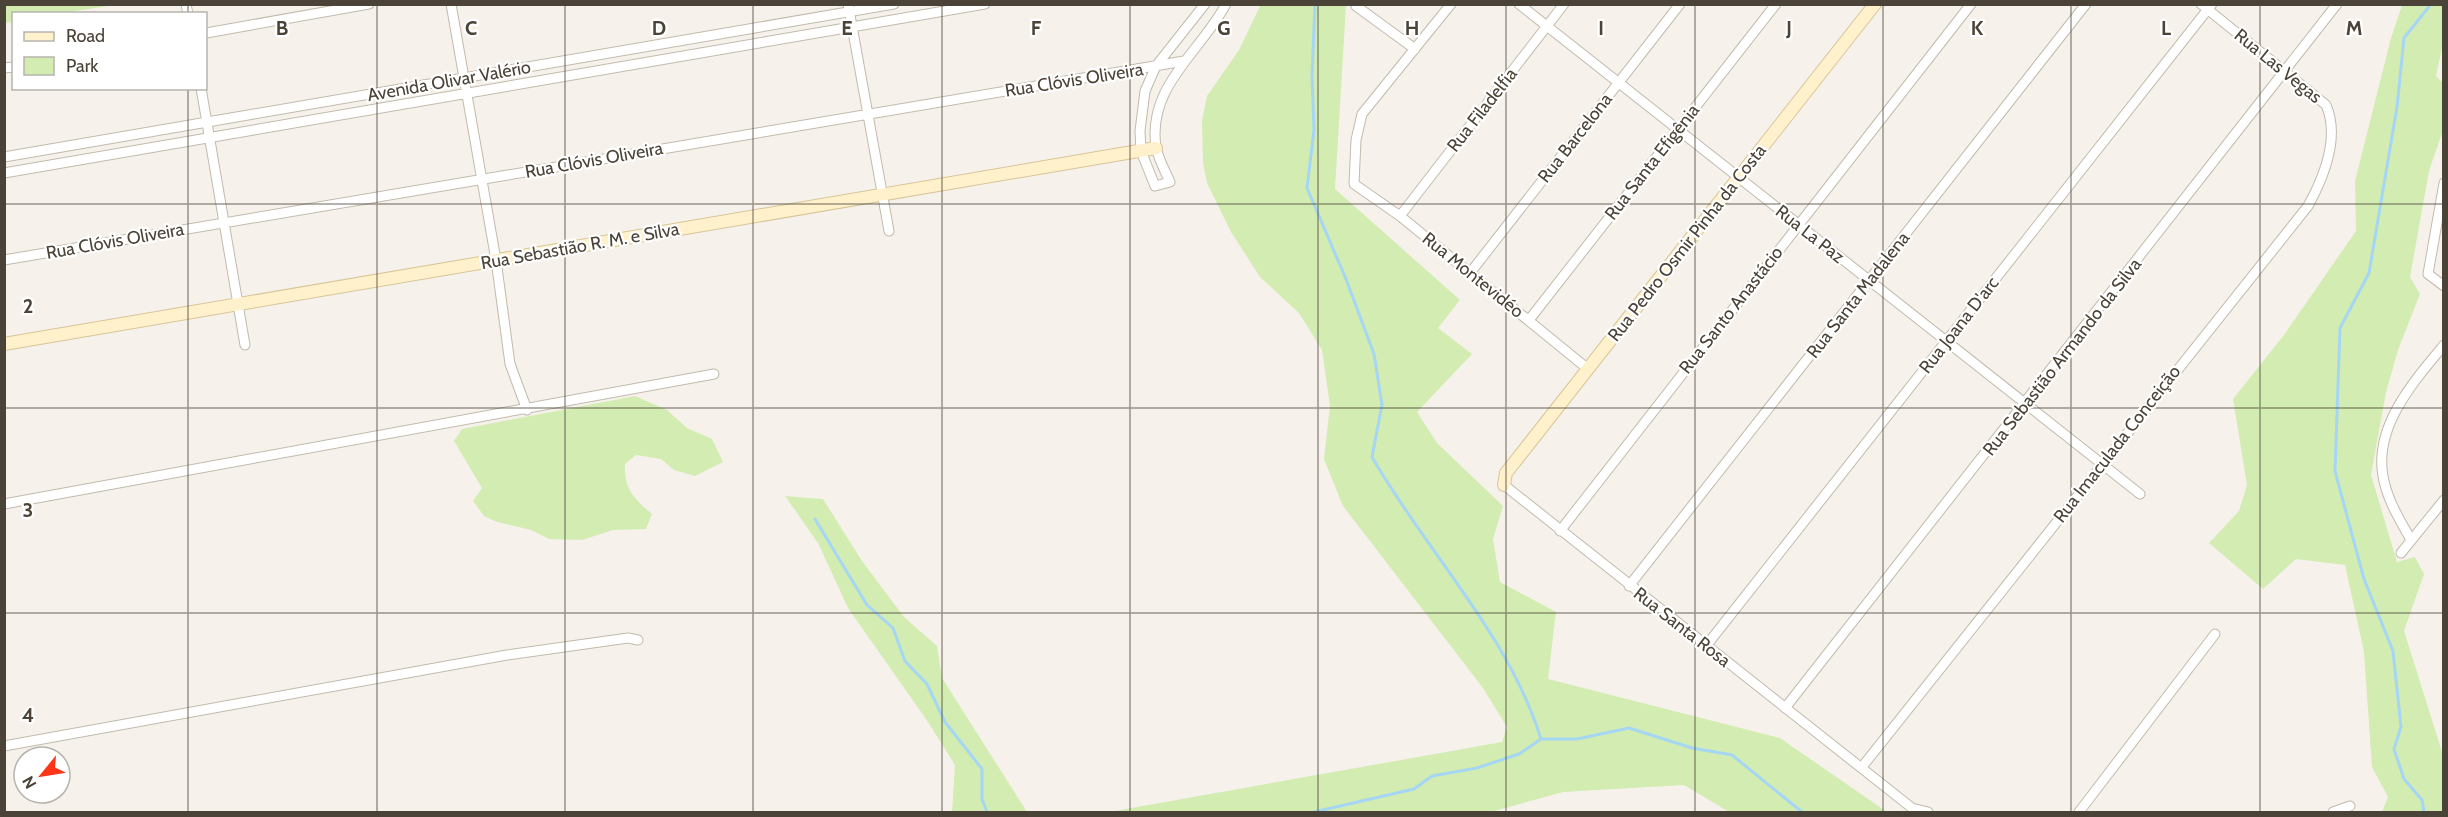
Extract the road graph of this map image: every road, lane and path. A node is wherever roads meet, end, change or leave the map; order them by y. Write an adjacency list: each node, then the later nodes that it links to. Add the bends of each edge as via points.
1 (369, 4): 21 (street)
2 (451, 4): 26 (street)
3 (894, 4): 18 (street, Avenida Olivar Valério)
4 (985, 4): 19 (street)
5 (1205, 4): 24 (street)
6 (1226, 4): 23 (street, via 1209,34)
7 (1451, 4): 22 (street)
8 (1519, 4): 20 (street, Rua La Paz)
9 (1564, 4): 20 (street, Rua Filadelfia)
10 (1680, 4): 27 (street, Rua Barcelona)
11 (1776, 4): 33 (street, Rua Santa Efigênia)
12 (1875, 4): 39 (street, Rua Pedro Osmir Pinha da Costa)
13 (1971, 4): 45 (street, Rua Santo Anastácio)
14 (2086, 4): 50 (street, Rua Santa Madalena)
15 (2337, 4): 25 (street, Rua Sebastião Armando da Silva)
16 (1356, 6): 22 (street)
17 (2207, 6): 25 (street, Rua Las Vegas); 54 (street, Rua Joana D'arc)
18 (849, 8): 19 (street); 26 (street, Avenida Olivar Valério)
19 (851, 27): 29 (street); 31 (street)
20 (1547, 27): 27 (street, Rua La Paz); 43 (street, Rua Filadelfia)
21 (207, 33)
22 (1414, 49): 43 (street, Rua Montevidéo, via 1362,114 1356,140 1354,184)
23 (1184, 62): 24 (street, Rua Clóvis Oliveira); 35 (street, via 1159,102)
24 (1156, 66): 31 (street, Rua Clóvis Oliveira); 36 (street, via 1144,91)
25 (2285, 71): 30 (street, Rua Las Vegas); 60 (street, Rua Sebastião Armando da Silva)
26 (465, 78): 29 (street); 32 (street, Avenida Olivar Valério)
27 (1618, 84): 33 (street, Rua La Paz); 49 (street, Rua Barcelona)
28 (201, 90): 32 (street)
29 (466, 95): 34 (street); 40 (street)
30 (2326, 105): 62 (street, Rua Imaculada Conceição, via 2333,134 2308,206)
31 (868, 114): 40 (street, Rua Clóvis Oliveira); 42 (street)
32 (207, 122): 34 (street); 37 (street, Avenida Olivar Valério)
33 (1677, 131): 39 (street, Rua La Paz); 53 (street, Rua Santa Efigênia)
34 (210, 137): 38 (street); 44 (street)
35 (1156, 148): 36 (street, Rua Sebastião R. M. e Silva); 36 (street, via 1170,182 1155,186)
36 (1141, 151): 42 (street, Rua Sebastião R. M. e Silva)
37 (4, 157)
38 (4, 173)
39 (1737, 178): 45 (street, Rua La Paz); 58 (street, Rua Pedro Osmir Pinha da Costa)
40 (482, 179): 44 (street, Rua Clóvis Oliveira); 48 (street)
41 (2444, 183): 51 (street, via 2428,274)
42 (882, 195): 46 (street); 48 (street, Rua Sebastião R. M. e Silva)
43 (1400, 216): 49 (street, Rua Montevidéo)
44 (224, 223): 47 (street, Rua Clóvis Oliveira); 52 (street)
45 (1797, 225): 50 (street, Rua La Paz); 67 (street, Rua Santo Anastácio)
46 (889, 231)
47 (4, 260)
48 (496, 260): 52 (street, Rua Sebastião R. M. e Silva); 61 (street, via 510,364)
49 (1470, 273): 53 (street, Rua Montevidéo)
50 (1869, 280): 54 (street, Rua La Paz); 70 (street, Rua Santa Madalena)
51 (2444, 286)
52 (238, 304): 55 (street, Rua Sebastião R. M. e Silva); 56 (street)
53 (1529, 320): 58 (street, Rua Montevidéo)
54 (1948, 340): 60 (street, Rua La Paz); 73 (street, Rua Joana D'arc)
55 (4, 344)
56 (245, 345)
57 (2444, 345): 68 (street, via 2404,393 2392,417 2384,449 2382,475 2391,503)
58 (1588, 369): 63 (street, Rua Pedro Osmir Pinha da Costa, via 1506,473)
59 (714, 374): 61 (street)
60 (2026, 402): 62 (street, Rua La Paz); 74 (street, Rua Sebastião Armando da Silva)
61 (528, 410): 66 (street)
62 (2102, 462): 64 (street, Rua La Paz); 76 (street, Rua Imaculada Conceição)
63 (1504, 485): 67 (street, Rua Santa Rosa)
64 (2140, 494)
65 (2444, 500): 68 (street)
66 (4, 504)
67 (1560, 531): 70 (street, Rua Santa Rosa)
68 (2411, 540): 69 (street)
69 (2402, 553)
70 (1629, 586): 73 (street, Rua Santa Rosa)
71 (2215, 634): 79 (street)
72 (638, 640): 75 (street, via 628,638 507,655)
73 (1707, 646): 74 (street, Rua Santa Rosa)
74 (1785, 708): 76 (street, Rua Santa Rosa)
75 (4, 746)
76 (1862, 767): 78 (street, Rua Santa Rosa, via 1912,808)
77 (2350, 806): 80 (street)
78 (1928, 813)
79 (2079, 813)
80 (2333, 813)

